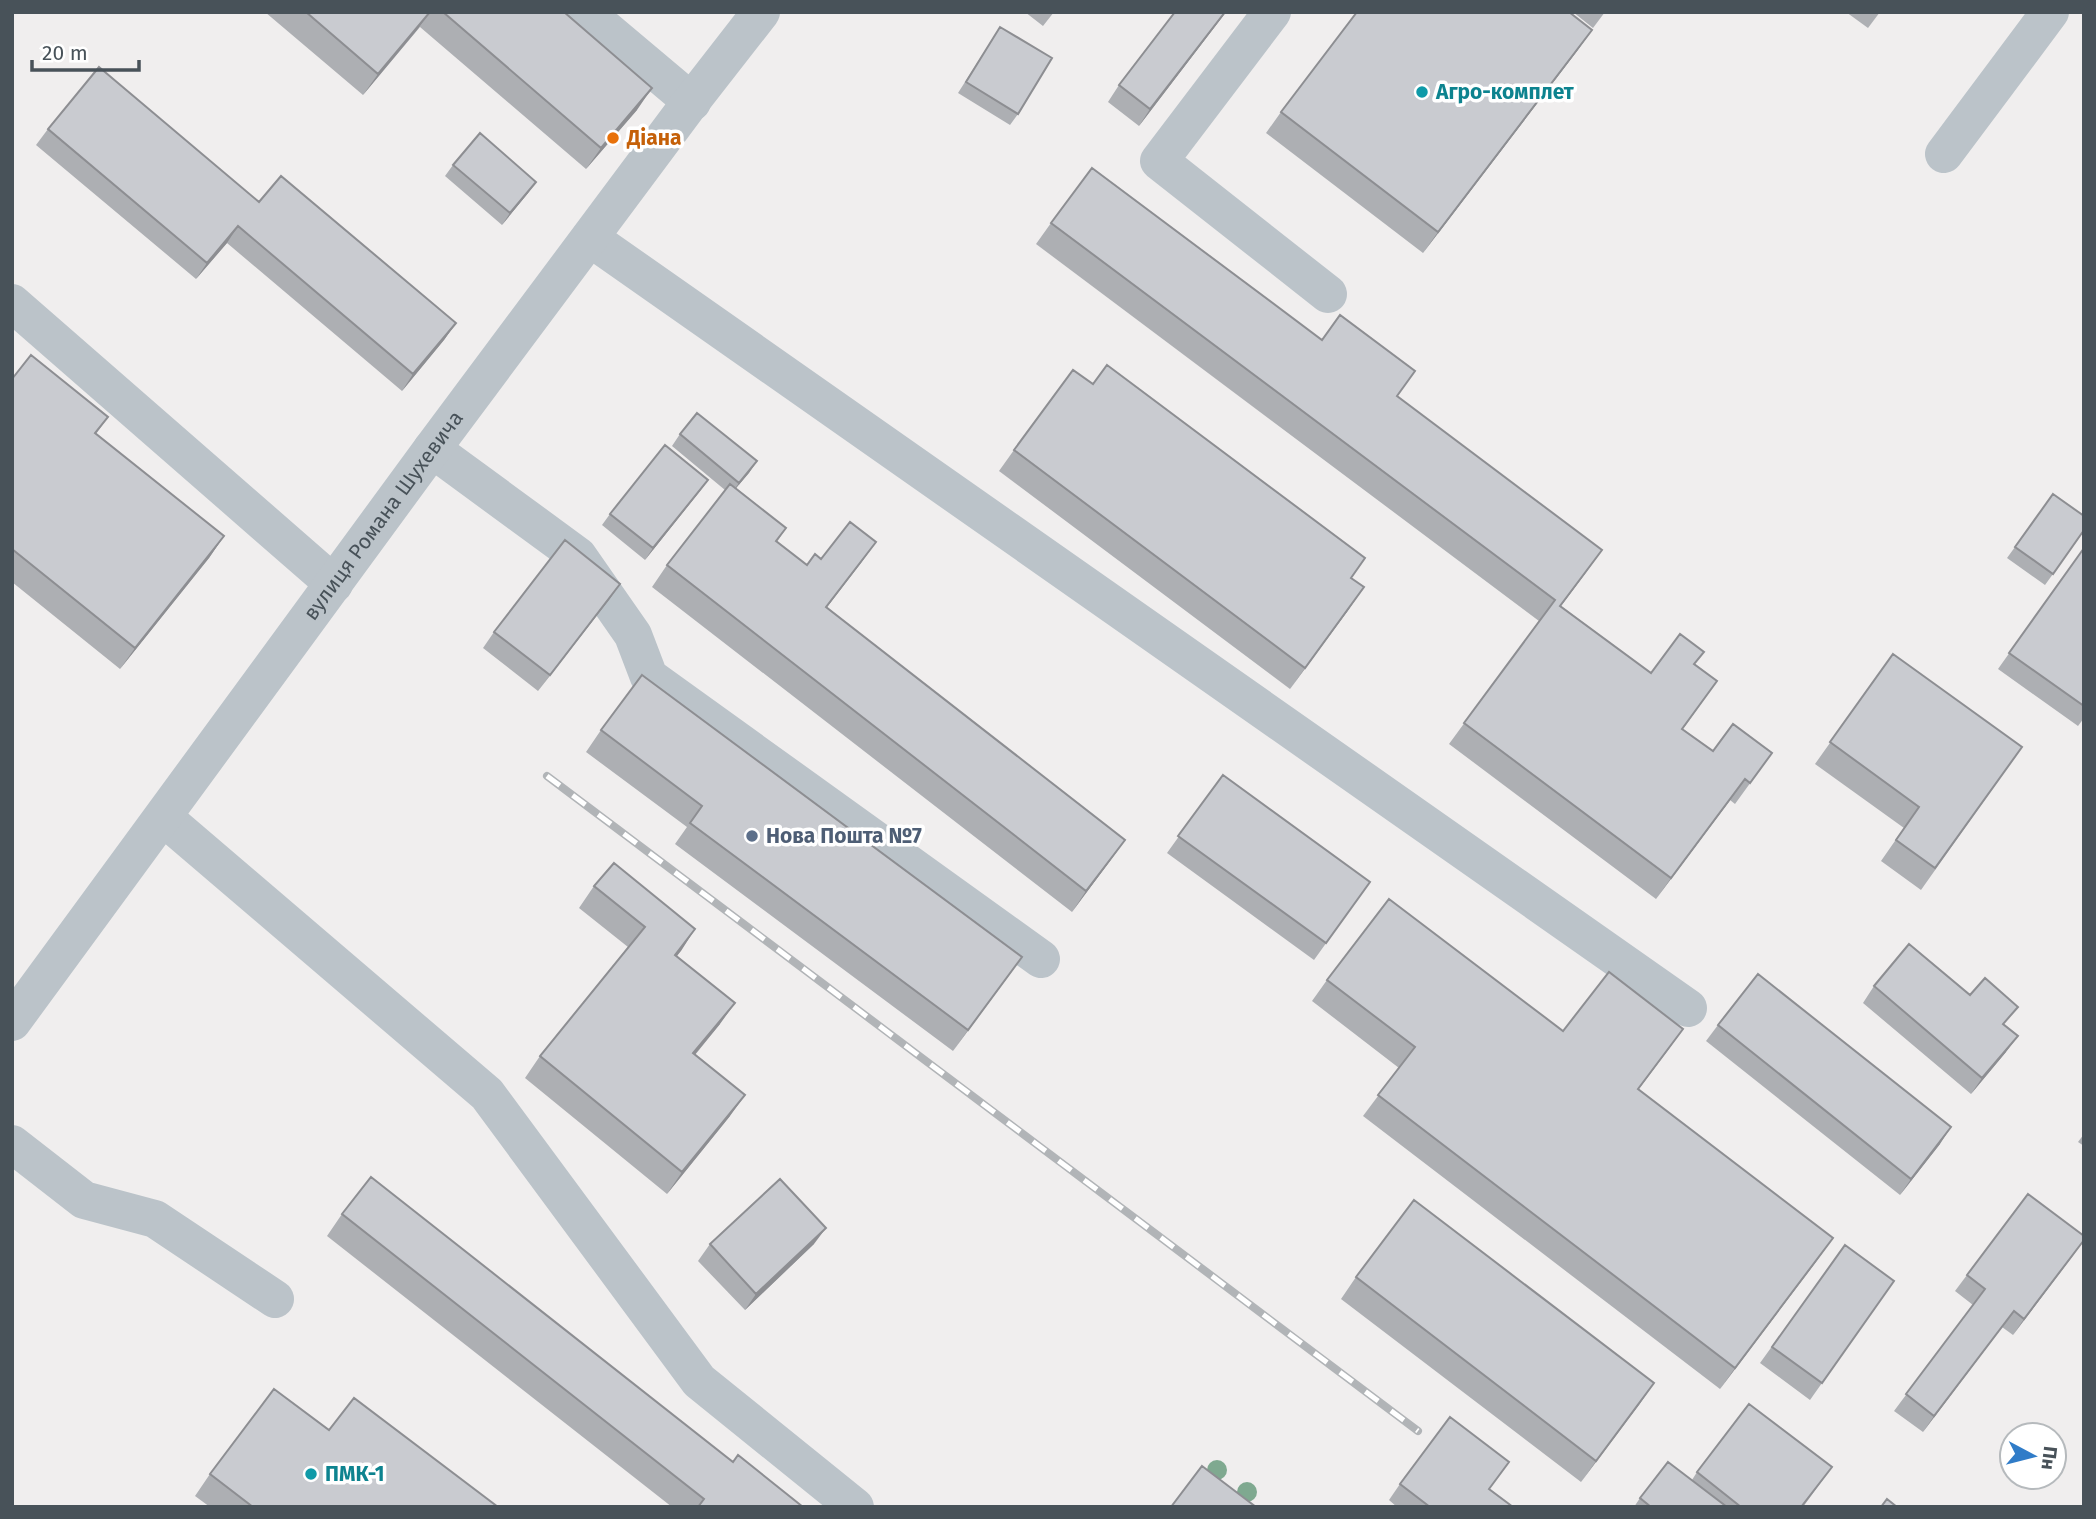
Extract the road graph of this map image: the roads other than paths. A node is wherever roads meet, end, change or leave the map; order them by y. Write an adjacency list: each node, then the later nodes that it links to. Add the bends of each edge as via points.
1 (584, 12): 5 (street)
2 (761, 12): 5 (street, вулиця Романа Шухевича)
3 (1272, 12): 8 (street, via 1159,160)
4 (2050, 12): 6 (street)
5 (692, 102): 7 (street, вулиця Романа Шухевича)
6 (1944, 155)
7 (590, 238): 10 (street, вулиця Романа Шухевича); 14 (street)
8 (1328, 294)
9 (12, 303): 11 (street)
10 (432, 449): 11 (street, вулиця Романа Шухевича); 13 (street, via 579,556 633,635 649,677)
11 (334, 584): 12 (street, вулиця Романа Шухевича)
12 (163, 817): 15 (street, вулиця Романа Шухевича); 18 (street, via 487,1094 699,1381)
13 (1041, 959)
14 (1688, 1008)
15 (12, 1022)
16 (12, 1144): 17 (street, via 84,1200 155,1219)
17 (275, 1299)
18 (855, 1507)

